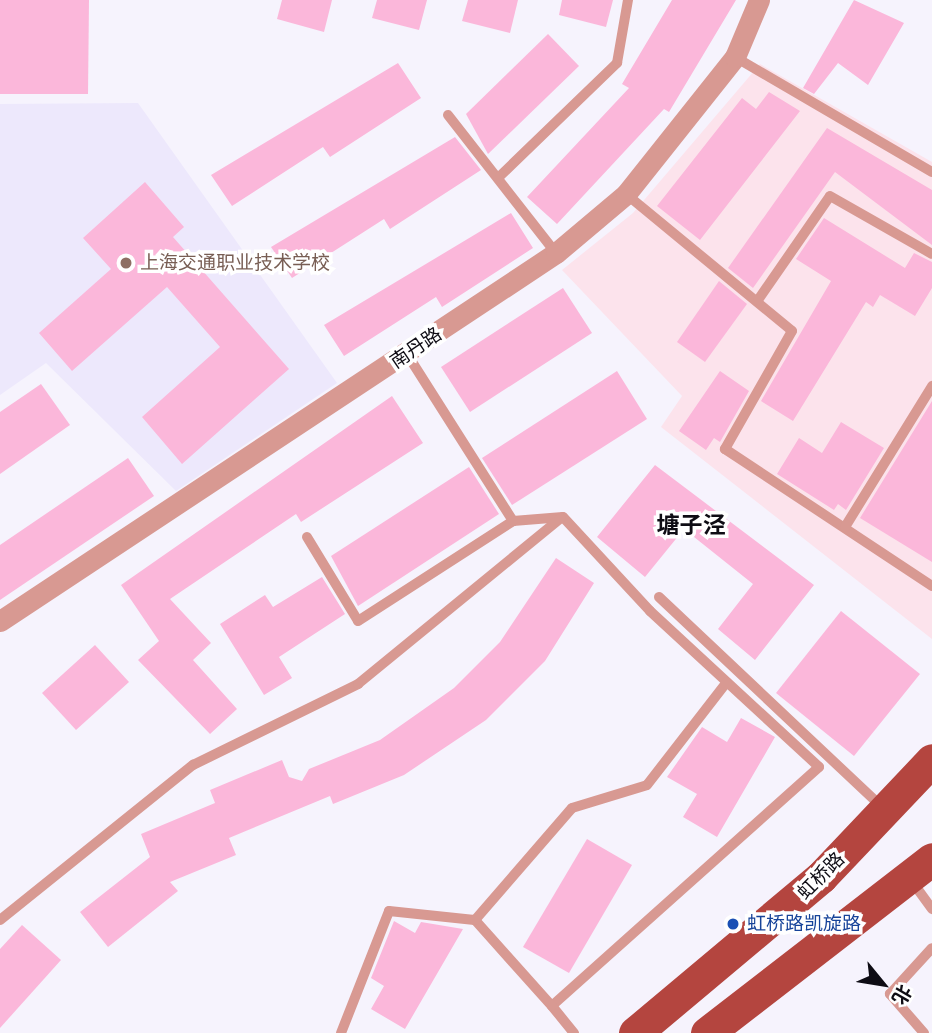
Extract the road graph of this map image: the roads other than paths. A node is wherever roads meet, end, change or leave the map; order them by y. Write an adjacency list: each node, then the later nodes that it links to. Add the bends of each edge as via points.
1 (628, 0): 6 (lane, via 617,63)
2 (759, 0): 3 (street, 南丹路)
3 (735, 57): 5 (lane); 7 (street, 南丹路)
4 (448, 115): 6 (lane)
5 (932, 172)
6 (500, 176): 8 (lane)
7 (626, 194): 8 (street, 南丹路); 10 (lane)
8 (556, 253): 11 (street, 南丹路)
9 (932, 254): 10 (lane, via 830,197)
10 (758, 300): 15 (lane, via 792,331 726,449)
11 (407, 354): 14 (lane); 19 (street, 南丹路)
12 (932, 386): 15 (lane)
13 (563, 517): 14 (lane); 20 (lane); 25 (lane, via 358,684 193,765)
14 (513, 521): 16 (lane, via 359,621)
15 (845, 527): 17 (lane)
16 (307, 537)
17 (932, 586)
18 (659, 597): 22 (lane)
19 (0, 621)
20 (727, 682): 26 (lane, via 647,785 572,808); 28 (lane, via 819,767)
21 (932, 761): 22 (main road, 虹桥路)
22 (885, 810): 31 (main road, 虹桥路, via 750,943)
23 (921, 868): 24 (lane); 32 (main road)
24 (932, 909)
25 (0, 920)
26 (475, 920): 28 (lane); 29 (lane, via 389,911)
27 (932, 948): 33 (lane, via 890,994)
28 (552, 1006): 30 (lane)
29 (341, 1033)
30 (574, 1033)
31 (635, 1033)
32 (707, 1033)
33 (924, 1033)

